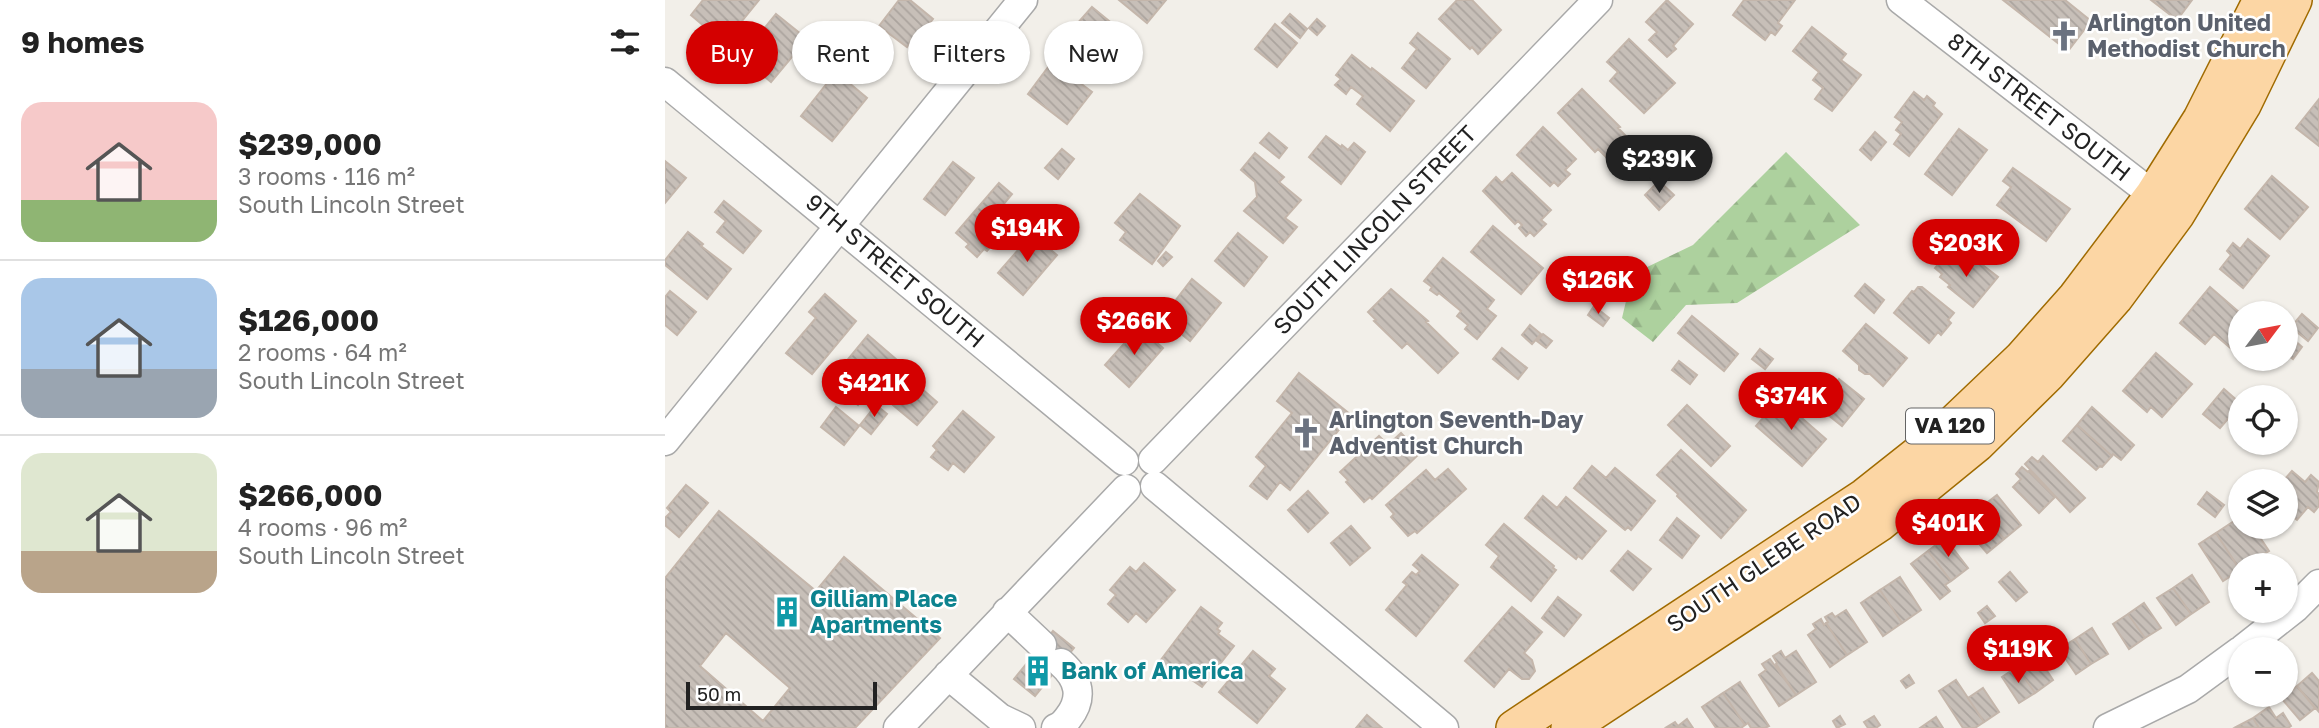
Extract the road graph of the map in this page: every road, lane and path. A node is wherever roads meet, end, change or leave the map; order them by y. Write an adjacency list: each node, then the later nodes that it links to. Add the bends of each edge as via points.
1 (1023, 0): 8 (street)
2 (1598, 0): 11 (street, SOUTH LINCOLN STREET)
3 (1901, 0): 7 (street, 8TH STREET SOUTH)
4 (2261, 0): 7 (main road, SOUTH GLEBE ROAD / VA 120, via 2201,119)
5 (2294, 0): 7 (main road, SOUTH GLEBE ROAD / VA 120, via 2243,105)
6 (665, 82): 8 (street, 9TH STREET SOUTH)
7 (2165, 204): 22 (main road, SOUTH GLEBE ROAD / VA 120, via 2021,359 1937,439 1865,496); 23 (main road, SOUTH GLEBE ROAD / VA 120, via 2115,298 2048,374 1977,444 1879,524)
8 (840, 226): 9 (street); 10 (street, 9TH STREET SOUTH)
9 (665, 441)
10 (1124, 461): 11 (street, via 1141,454); 12 (street, via 1119,472)
11 (1154, 473): 12 (street, via 1143,493); 21 (street)
12 (1126, 489): 14 (street)
13 (2319, 584): 15 (street)
14 (1007, 612): 17 (street); 20 (street, via 1071,672 1078,689 1076,708)
15 (2258, 637)
16 (2228, 660): 24 (street, via 2188,689)
17 (948, 675): 18 (street); 19 (street, via 1000,718)
18 (898, 728)
19 (1021, 728)
20 (1056, 728)
21 (1444, 728)
22 (1514, 728)
23 (1569, 728)
24 (2108, 728)

